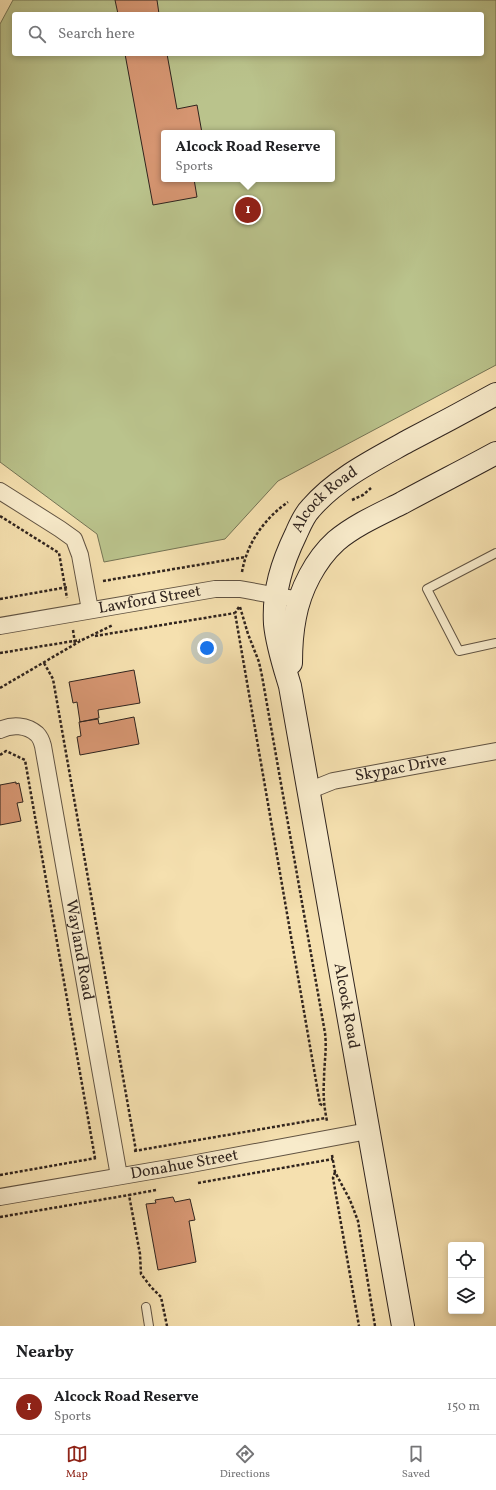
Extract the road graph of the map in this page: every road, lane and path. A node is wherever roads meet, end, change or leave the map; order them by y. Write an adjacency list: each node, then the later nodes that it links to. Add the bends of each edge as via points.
1 (496, 394): 9 (street, Alcock Road, via 362,466 329,491 303,519 282,566)
2 (496, 453): 11 (street, Alcock Road, via 364,523 336,541 312,572)
3 (0, 490): 7 (street, via 74,539)
4 (0, 516): 8 (path, via 59,553)
5 (496, 553): 20 (lane, via 427,589 459,651)
6 (245, 557): 7 (path)
7 (86, 584): 8 (path); 14 (street)
8 (65, 588): 10 (path)
9 (276, 595): 11 (street, Lawford Street); 14 (street, Lawford Street, via 240,589 215,589); 23 (street, Alcock Road, via 275,626)
10 (0, 599)
11 (300, 600): 23 (street, Alcock Road, via 292,641)
12 (233, 606): 13 (path)
13 (240, 606): 15 (path); 15 (path, via 262,676 325,1032 324,1106 320,1104)
14 (90, 610): 17 (street, Lawford Street)
15 (234, 613): 18 (path)
16 (118, 623): 18 (path)
17 (0, 626)
18 (91, 636): 19 (path)
19 (82, 640): 21 (path); 22 (path)
20 (496, 643)
21 (0, 653)
22 (44, 663): 24 (path); 31 (path, via 54,679)
23 (290, 686): 28 (street, Alcock Road)
24 (0, 688)
25 (0, 730): 32 (street, Wayland Road, via 18,726 29,729 38,735 43,746)
26 (496, 751): 28 (street, Skypac Drive, via 333,781)
27 (0, 755): 33 (path, via 6,751 25,760)
28 (308, 791): 30 (street, Alcock Road)
29 (326, 1118): 31 (path)
30 (368, 1131): 36 (street, Donahue Street); 47 (street, Alcock Road)
31 (136, 1151): 32 (path)
32 (116, 1155): 33 (path); 36 (street, Wayland Road)
33 (95, 1158): 35 (path)
34 (333, 1159): 37 (path)
35 (0, 1175)
36 (120, 1176): 40 (street, Donahue Street)
37 (192, 1184)
38 (160, 1189): 39 (path)
39 (129, 1195): 41 (path); 44 (path, via 140,1254 141,1274 162,1297)
40 (0, 1197)
41 (0, 1217)
42 (146, 1307): 43 (lane)
43 (149, 1326)
44 (166, 1326)
45 (359, 1326): 46 (path, via 333,1178 335,1172 358,1221)
46 (375, 1326)
47 (403, 1326)

